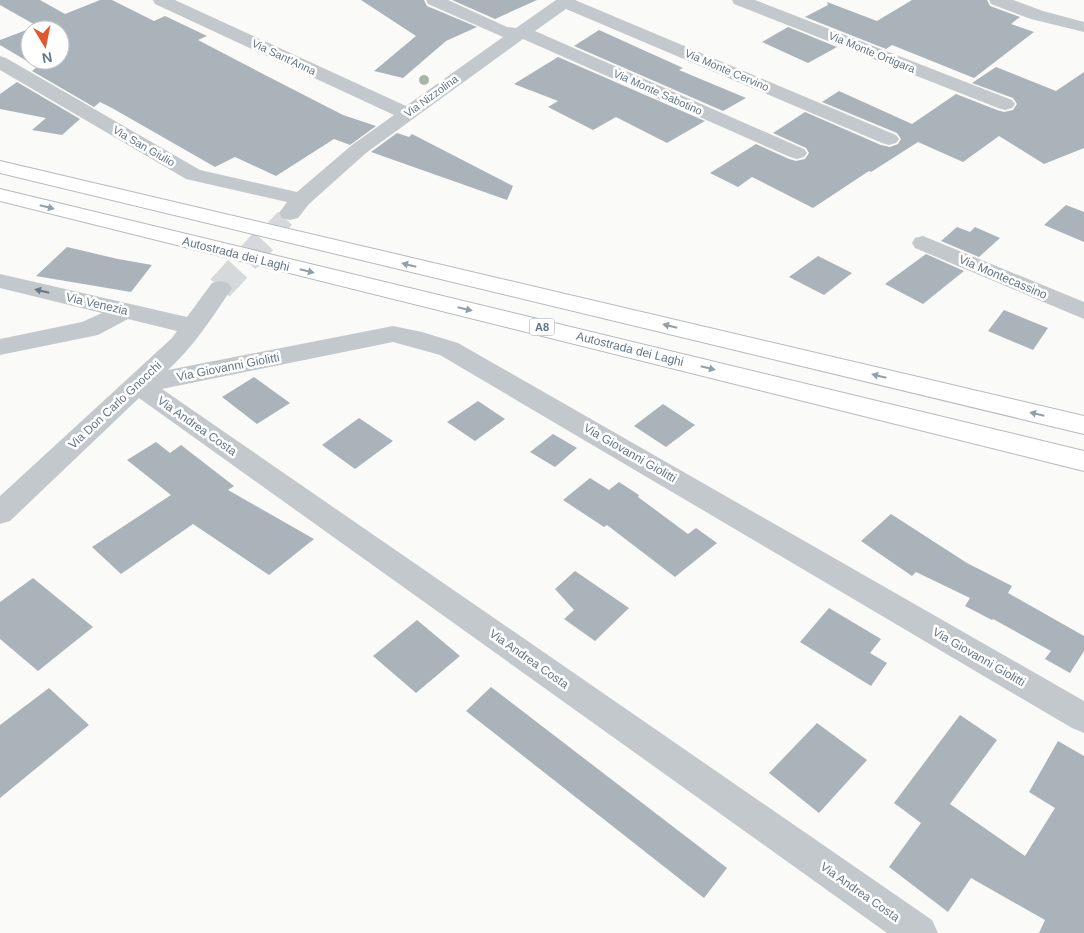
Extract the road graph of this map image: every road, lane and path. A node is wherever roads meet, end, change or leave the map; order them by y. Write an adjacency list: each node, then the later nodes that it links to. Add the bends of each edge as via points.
1 (161, 0): 10 (street, Via Sant'Anna)
2 (434, 0): 7 (street, Via Monte Sabotino, via 503,32)
3 (740, 0): 9 (street, Via Monte Ortigara)
4 (997, 0): 6 (street)
5 (565, 1): 7 (street, Via Nizzolina); 11 (street, Via Monte Cervino)
6 (1084, 27)
7 (519, 33): 10 (street, Via Nizzolina); 12 (street, Via Monte Sabotino, via 531,35)
8 (0, 62): 15 (street, Via San Giulio, via 193,175)
9 (1004, 104)
10 (407, 114): 15 (street, Via Nizzolina, via 359,149)
11 (889, 139)
12 (797, 153)
13 (0, 167): 24 (highway, one-way to 13)
14 (0, 195): 25 (highway, Autostrada dei Laghi / A8, one-way to 25)
15 (296, 206)
16 (923, 243): 20 (street, Via Montecassino)
17 (0, 281): 19 (street, Via Venezia, one-way to 17)
18 (220, 288): 21 (street, Via Don Carlo Gnocchi)
19 (124, 311): 21 (street, Via Venezia); 22 (street, via 89,329)
20 (1084, 311)
21 (194, 327): 23 (street, Via Don Carlo Gnocchi)
22 (0, 347)
23 (138, 385): 26 (street, Via Don Carlo Gnocchi); 27 (street, Via Giovanni Giolitti, via 393,334 449,349); 28 (street, Via Andrea Costa)
24 (1084, 425)
25 (1084, 461)
26 (0, 513)
27 (1084, 718)
28 (919, 933)

